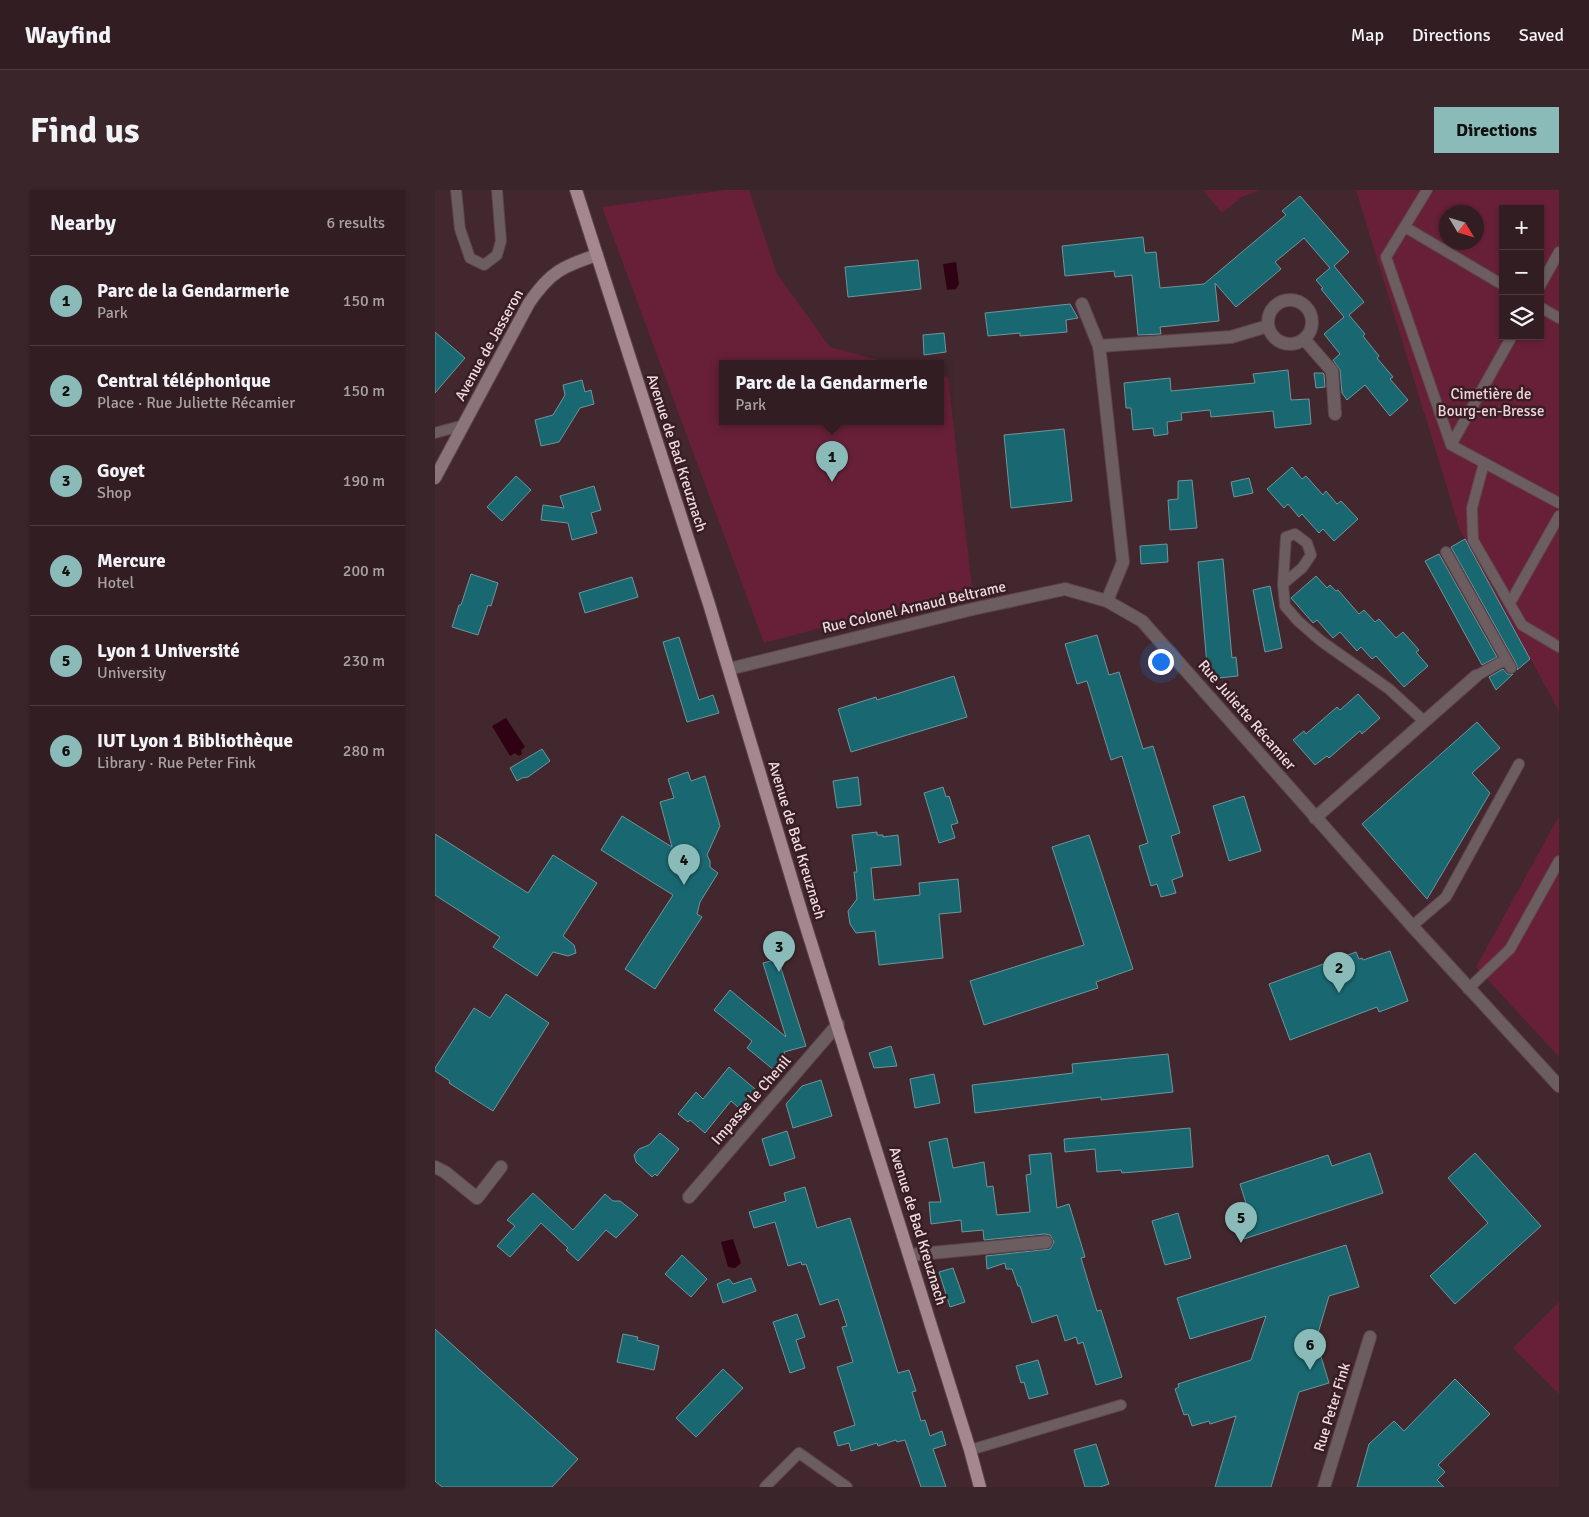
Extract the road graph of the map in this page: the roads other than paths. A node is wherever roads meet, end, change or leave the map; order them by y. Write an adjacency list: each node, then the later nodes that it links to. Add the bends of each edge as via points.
1 (456, 190): 2 (lane, via 460,229 470,258 485,265 497,256 501,241)
2 (497, 190)
3 (577, 190): 7 (main road, Avenue de Bad Kreuznach)
4 (1427, 190): 5 (lane)
5 (1405, 226): 9 (lane); 20 (lane, via 1386,258)
6 (1559, 252): 8 (lane)
7 (597, 255): 18 (main road, Avenue de Jasseron, via 567,265 536,292); 30 (main road, Avenue de Bad Kreuznach)
8 (1544, 279)
9 (1499, 283)
10 (1082, 304): 16 (street)
11 (1544, 309): 12 (lane)
12 (1559, 318)
13 (1268, 326): 14 (street, via 1276,339 1283,343 1297,343); 14 (street, via 1268,318 1277,304 1285,300 1300,302 1312,318 1312,326); 16 (street, via 1231,337)
14 (1304, 339): 17 (street, via 1332,371)
15 (1510, 340): 20 (lane)
16 (1099, 346): 27 (street, via 1123,562)
17 (1335, 414)
18 (463, 424): 19 (lane); 22 (main road, Avenue de Jasseron)
19 (435, 433)
20 (1451, 445): 21 (lane)
21 (1484, 463): 23 (lane); 28 (lane, via 1472,508 1473,540)
22 (435, 478)
23 (1559, 503)
24 (1559, 516): 28 (lane)
25 (1445, 552): 31 (lane, via 1508,664)
26 (1283, 584): 32 (lane, via 1285,606 1298,621 1389,689)
27 (1107, 601): 30 (street, Rue Colonel Arnaud Beltrame, via 1065,589); 34 (street, Rue Juliette Récamier, via 1142,621)
28 (1510, 603): 29 (lane, via 1523,625)
29 (1559, 647)
30 (729, 669): 38 (main road, Avenue de Bad Kreuznach)
31 (1476, 676): 32 (street)
32 (1425, 722): 34 (street)
33 (1519, 764): 36 (lane, via 1446,897)
34 (1315, 818): 36 (street, Rue Juliette Récamier)
35 (1559, 861): 37 (lane, via 1510,949)
36 (1412, 926): 37 (street, Rue Juliette Récamier)
37 (1468, 989): 39 (street, Rue Juliette Récamier)
38 (838, 1024): 42 (street, Impasse le Chenil); 44 (main road, Avenue de Bad Kreuznach)
39 (1559, 1086)
40 (435, 1167): 41 (street, via 477,1198)
41 (501, 1168)
42 (689, 1197)
43 (1046, 1242): 44 (street)
44 (909, 1255): 47 (main road, Avenue de Bad Kreuznach)
45 (1370, 1337): 51 (street, Rue Peter Fink)
46 (1121, 1405): 47 (lane)
47 (970, 1450): 50 (main road, Avenue de Bad Kreuznach)
48 (765, 1487): 49 (lane, via 799,1453)
49 (847, 1487)
50 (980, 1487)
51 (1324, 1487)

